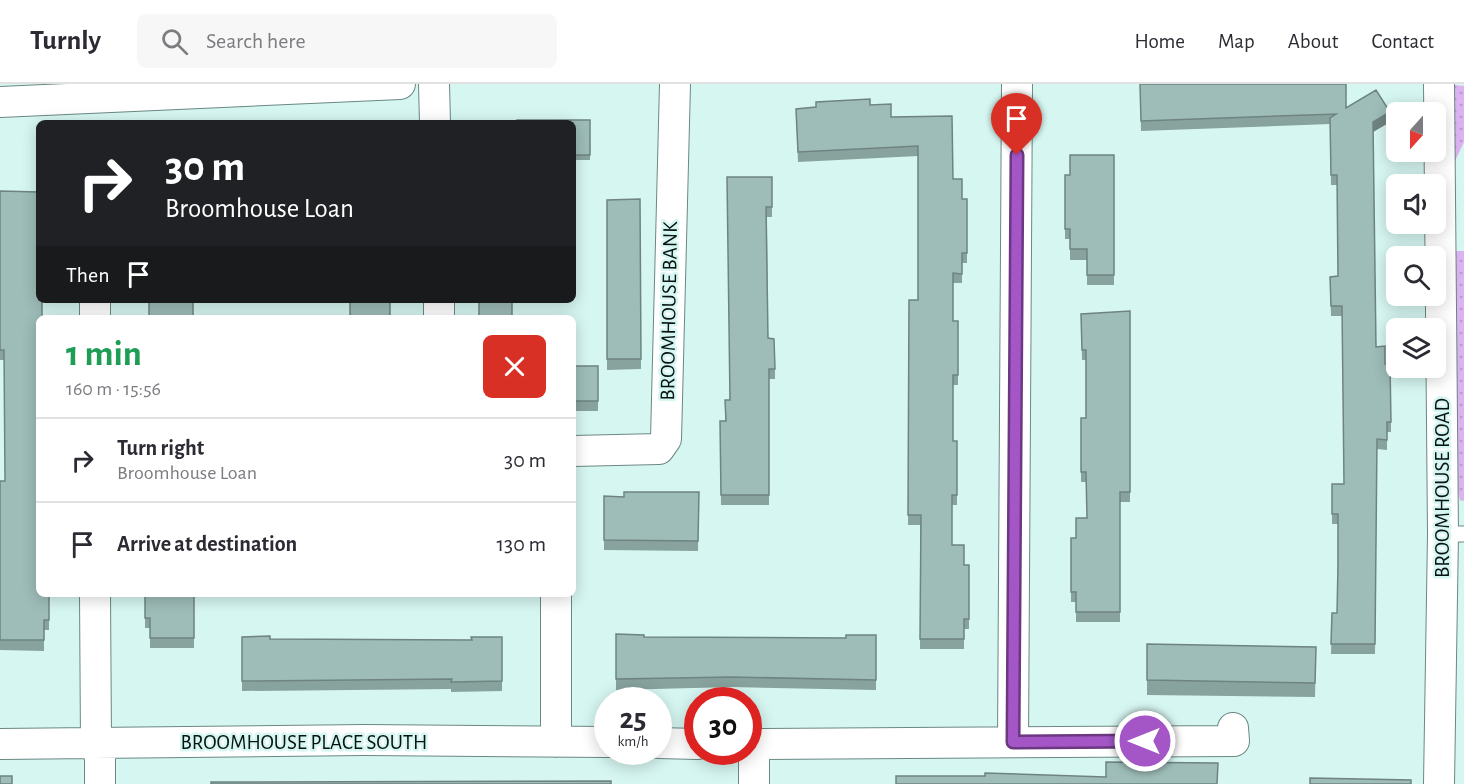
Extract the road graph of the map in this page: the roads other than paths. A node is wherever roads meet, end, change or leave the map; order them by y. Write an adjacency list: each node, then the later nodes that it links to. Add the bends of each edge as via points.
1 (400, 84): 7 (street)
2 (434, 84): 8 (street)
3 (675, 84): 9 (street, BROOMHOUSE BANK, via 666,439 659,449)
4 (1017, 84): 16 (street)
5 (1439, 84): 10 (street, BROOMHOUSE ROAD)
6 (0, 102): 7 (street)
7 (93, 110)
8 (435, 120)
9 (576, 451)
10 (1454, 534): 23 (street, BROOMHOUSE ROAD)
11 (95, 597): 18 (street)
12 (556, 597): 14 (street)
13 (1233, 728): 16 (street, via 1234,741)
14 (556, 742): 15 (street, BROOMHOUSE PLACE SOUTH); 18 (street, BROOMHOUSE PLACE SOUTH)
15 (594, 742)
16 (1013, 742): 19 (street)
17 (0, 744): 18 (street, BROOMHOUSE PLACE SOUTH)
18 (96, 744): 21 (street)
19 (762, 744)
20 (753, 765): 22 (street)
21 (100, 784)
22 (754, 784)
23 (1439, 784)

